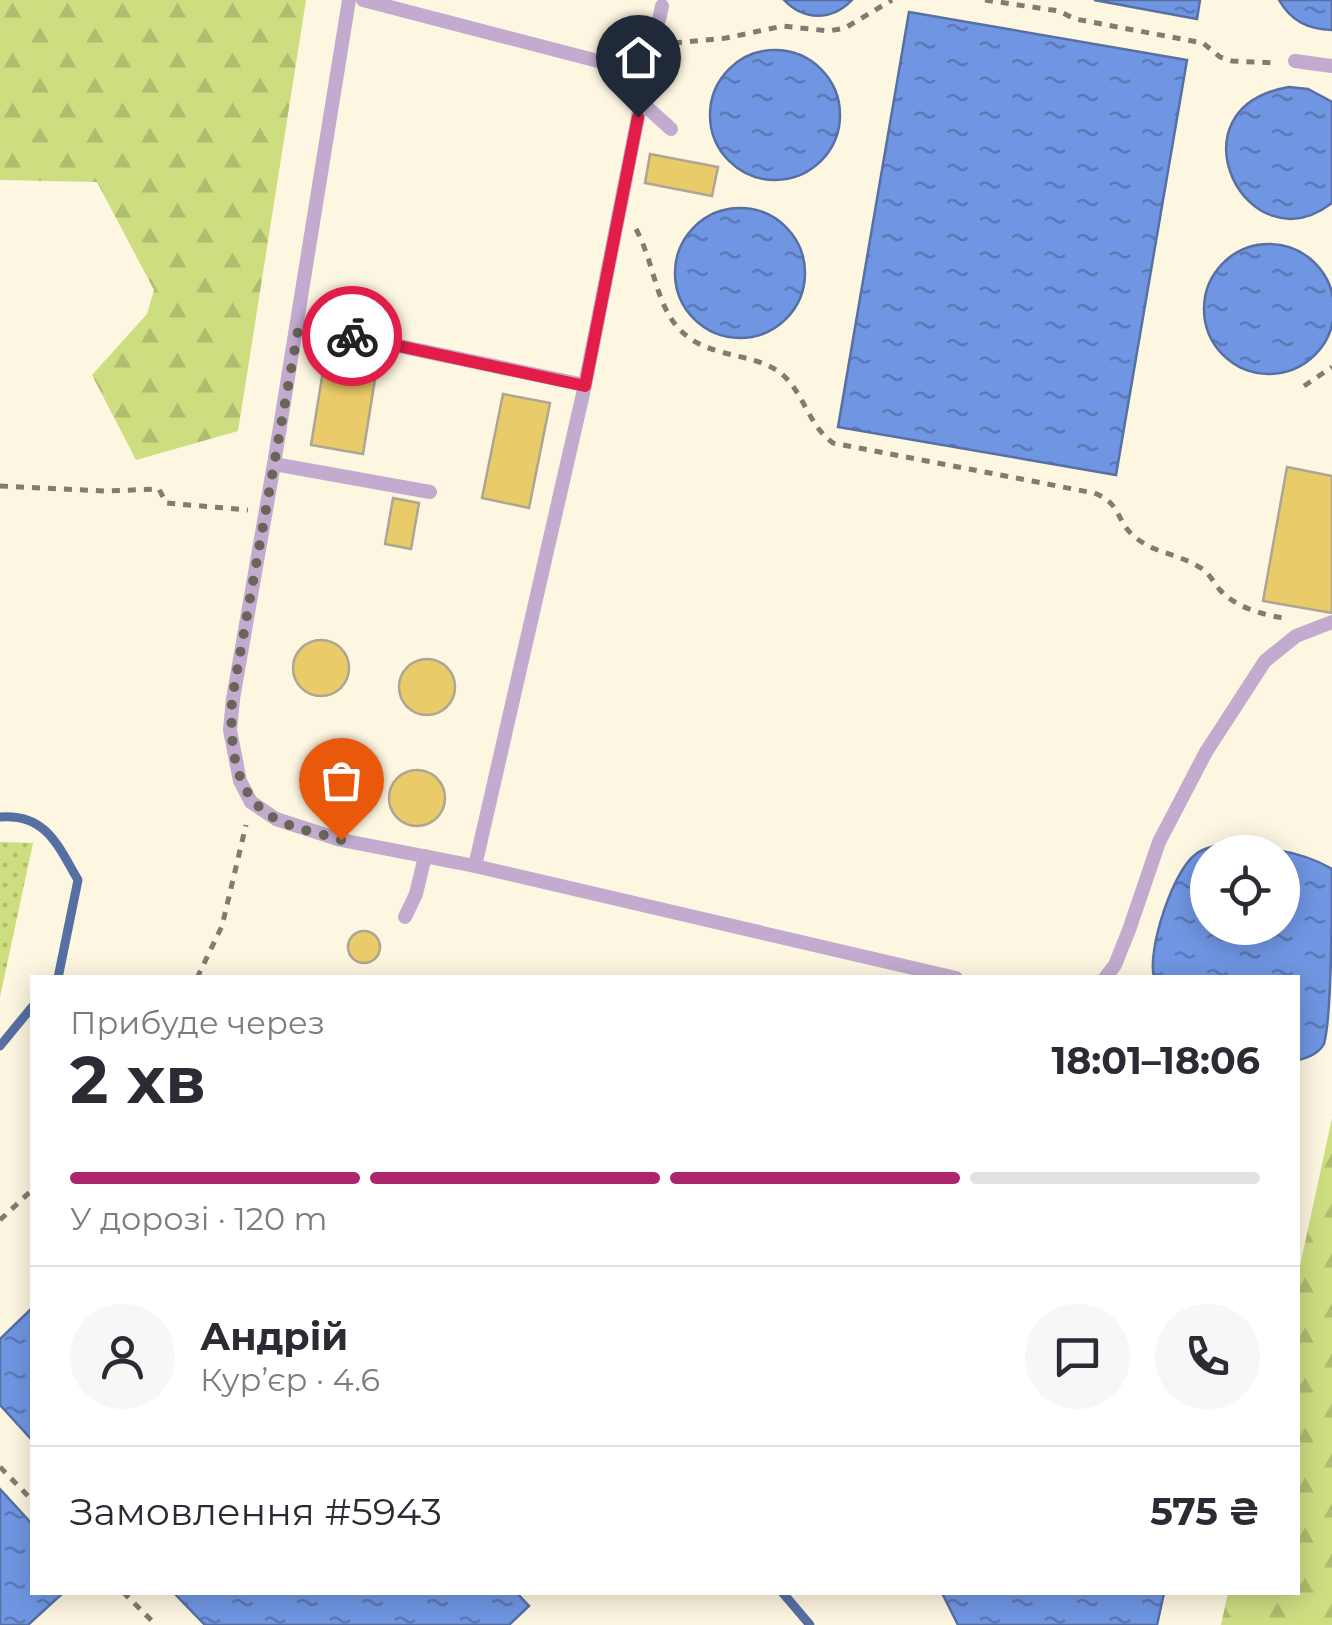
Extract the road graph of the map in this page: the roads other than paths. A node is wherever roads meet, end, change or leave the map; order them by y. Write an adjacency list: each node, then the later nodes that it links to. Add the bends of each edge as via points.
1 (348, 0): 9 (lane)
2 (363, 0): 6 (lane)
3 (662, 6): 6 (lane, via 651,43)
4 (1295, 61): 5 (lane)
5 (1332, 66)
6 (625, 68): 7 (lane)
7 (640, 101): 8 (lane); 10 (lane)
8 (671, 129)
9 (299, 325): 10 (lane); 11 (lane)
10 (585, 386): 15 (lane)
11 (274, 464): 12 (lane); 14 (lane, via 232,699 230,730 240,780 251,802 276,820)
12 (430, 492)
13 (1329, 622): 18 (lane, via 1296,636 1265,661 1206,752 1160,842)
14 (425, 856): 15 (lane); 16 (lane)
15 (475, 866): 17 (lane)
16 (405, 917)
17 (943, 975)
18 (1106, 975)

